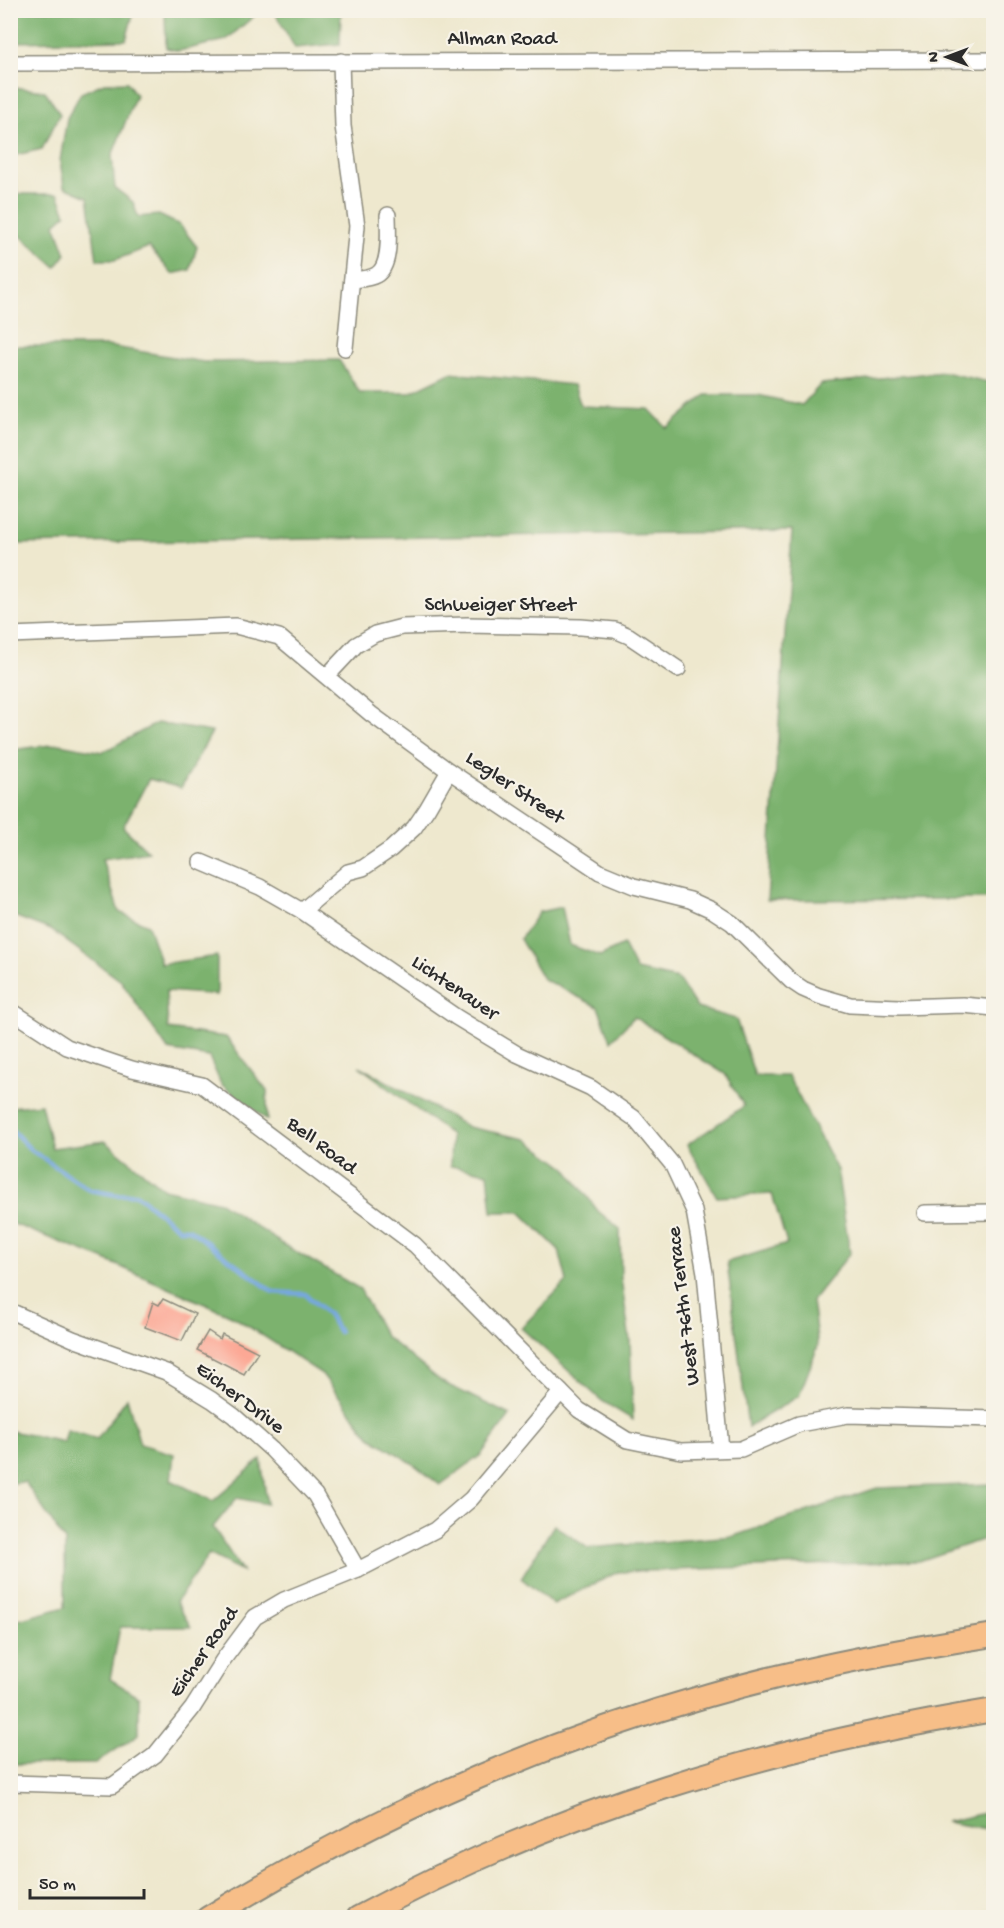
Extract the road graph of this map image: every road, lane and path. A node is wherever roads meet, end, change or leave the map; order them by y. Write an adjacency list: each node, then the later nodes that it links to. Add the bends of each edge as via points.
1 (993, 60): 2 (street, Allman Road)
2 (341, 61): 3 (street, Allman Road); 5 (street, via 343,126 357,226)
3 (10, 63)
4 (388, 215): 5 (street, via 383,268 377,274)
5 (352, 280): 6 (street)
6 (345, 348)
7 (10, 635): 9 (street, Legler Street, via 236,626 279,637)
8 (678, 669): 9 (street, Schweiger Street, via 615,630 467,625 402,627 375,634 356,645)
9 (327, 676): 10 (street, Legler Street)
10 (449, 771): 12 (street, via 414,828 363,868 348,872); 13 (street, Legler Street, via 600,872 712,910 732,923 790,981 819,996 850,1005)
11 (201, 862): 12 (street, Lichtenauer, via 260,887)
12 (303, 911): 15 (street, Lichtenauer, via 456,1017 517,1054 591,1088 634,1118)
13 (993, 1008)
14 (10, 1010): 19 (street, Bell Road, via 67,1047 132,1069 202,1085 415,1245)
15 (672, 1164): 21 (street, West 76th Terrace, via 694,1211 705,1273)
16 (993, 1212): 17 (street)
17 (925, 1213)
18 (10, 1311): 22 (street, Eicher Drive, via 73,1339 166,1372 219,1405 272,1449 315,1495)
19 (561, 1392): 21 (street, Bell Road, via 579,1410 627,1440 681,1451); 22 (street, Eicher Road, via 471,1498 435,1530)
20 (993, 1419): 21 (street, Bell Road, via 848,1415 799,1424 741,1449)
21 (721, 1449)
22 (357, 1570): 25 (street, Eicher Road, via 284,1600 255,1617 155,1755 112,1786)
23 (993, 1635): 26 (highway, via 783,1675 611,1726 426,1800)
24 (993, 1710): 27 (highway, via 843,1738 651,1791 507,1846)
25 (10, 1783)
26 (208, 1917)
27 (358, 1917)

